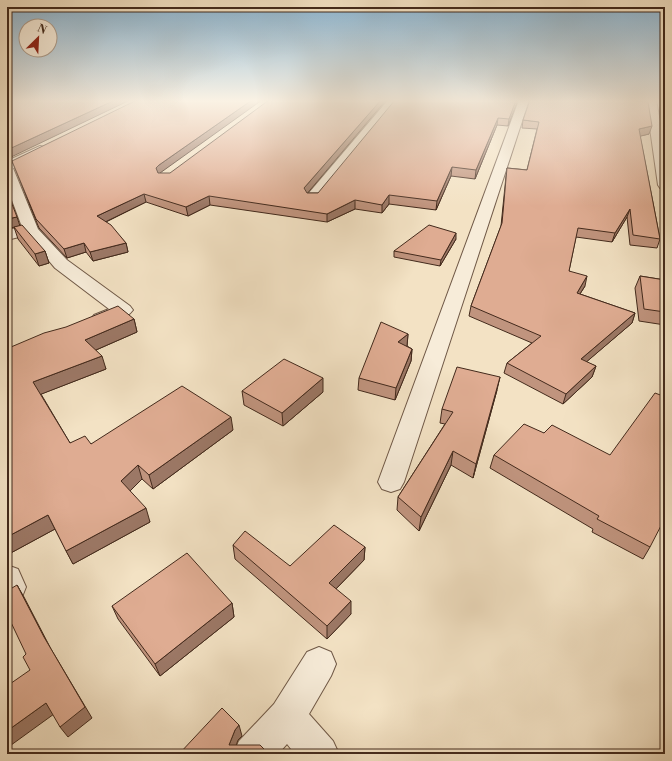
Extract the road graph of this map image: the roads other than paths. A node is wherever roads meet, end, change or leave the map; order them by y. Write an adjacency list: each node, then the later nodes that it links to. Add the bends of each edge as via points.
1 (363, 136): 7 (street)
2 (512, 136): 11 (street)
3 (660, 136): 6 (street)
4 (49, 145): 5 (street)
5 (7, 168): 8 (street)
6 (665, 185)
7 (312, 197)
8 (31, 230): 9 (street); 10 (street, via 61,264 123,310)
9 (7, 235)
10 (83, 327)
11 (391, 482)
12 (7, 579): 13 (street, via 11,587)
13 (7, 590)
14 (319, 664): 15 (street)
15 (287, 717): 16 (street); 17 (street)
16 (252, 754)
17 (320, 754)

